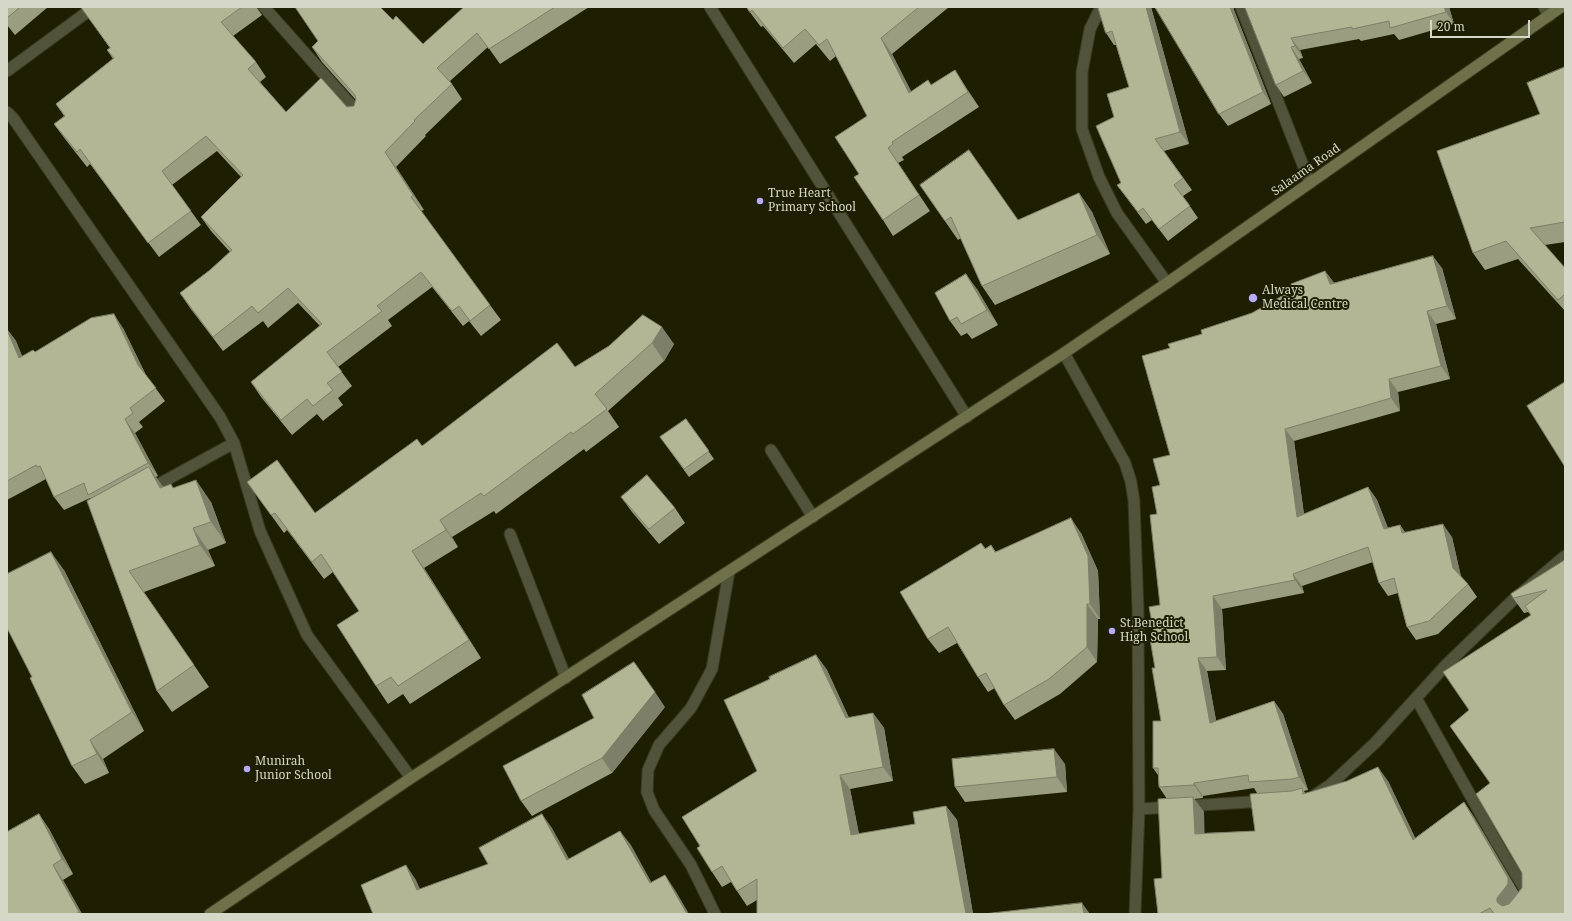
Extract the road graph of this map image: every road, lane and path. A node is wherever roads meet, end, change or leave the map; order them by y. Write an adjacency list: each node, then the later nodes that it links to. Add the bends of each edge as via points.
1 (94, 7): 8 (street)
2 (264, 7): 10 (street)
3 (710, 7): 14 (street)
4 (1101, 7): 12 (street, via 1090,29 1082,72 1082,129 1098,177 1117,213)
5 (1241, 7): 11 (street)
6 (1562, 7): 7 (main road, Salaama Road)
7 (1546, 12): 11 (main road, Salaama Road)
8 (7, 71)
9 (7, 112): 15 (street, via 18,124 220,417)
10 (360, 115)
11 (1310, 183): 12 (main road, Salaama Road)
12 (1167, 283): 13 (main road, Salaama Road)
13 (1064, 353): 14 (main road, Salaama Road); 27 (street, via 1125,463 1131,482 1138,610)
14 (967, 417): 18 (main road, Salaama Road)
15 (234, 443): 17 (street); 24 (street, via 260,531 307,635)
16 (771, 450): 18 (street)
17 (139, 494)
18 (812, 517): 21 (main road, Salaama Road)
19 (510, 534): 22 (street)
20 (1565, 556): 23 (street, via 1513,600)
21 (729, 572): 22 (main road, Salaama Road); 29 (street, via 712,669 691,708 659,745 647,777 647,792 654,810 691,865)
22 (566, 678): 24 (main road, Salaama Road)
23 (1416, 698): 25 (street, via 1376,743 1330,785 1316,795); 31 (street, via 1498,846 1526,891 1525,902)
24 (411, 778): 28 (main road, Salaama Road)
25 (1302, 799)
26 (1279, 800): 27 (street)
27 (1139, 809): 30 (street)
28 (210, 914)
29 (715, 914)
30 (1135, 914)
31 (1514, 914)

